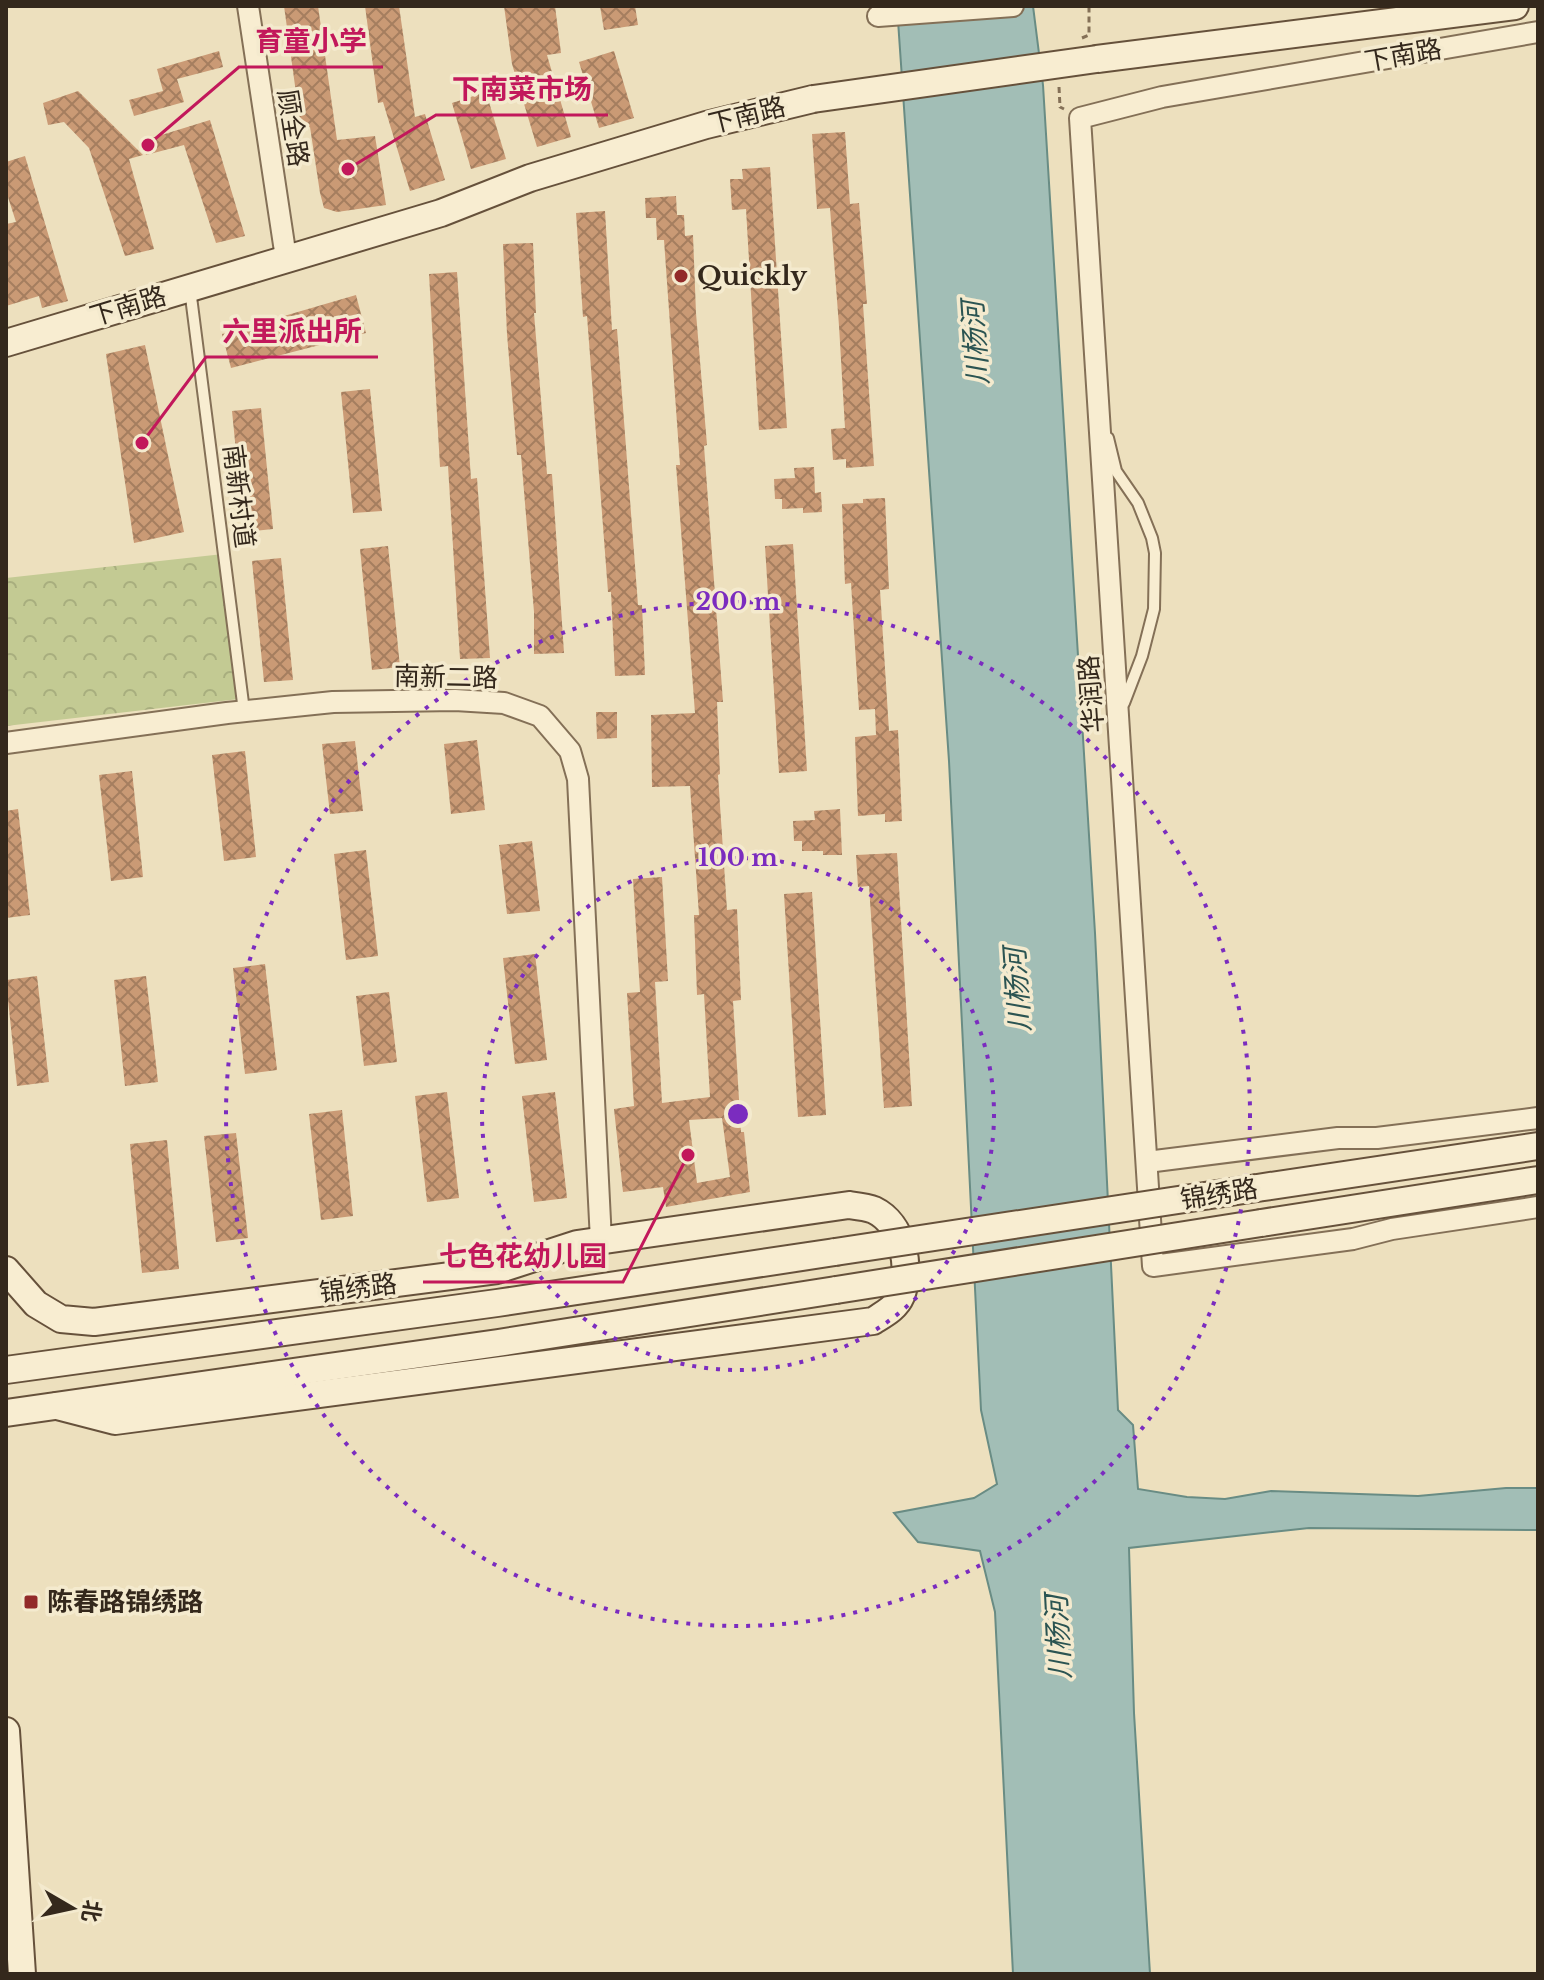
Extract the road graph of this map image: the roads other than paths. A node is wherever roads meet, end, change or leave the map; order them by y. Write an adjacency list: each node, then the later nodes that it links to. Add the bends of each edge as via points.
1 (248, 6): 7 (street, 顾全路)
2 (1013, 6): 4 (street)
3 (1515, 6): 7 (main road, 下南路, bridge, via 813,99 662,138 530,178 441,213)
4 (878, 16)
5 (1538, 32): 6 (street, 下南路, via 1162,97)
6 (1080, 118): 10 (street, 华润路)
7 (286, 258): 8 (main road, 下南路)
8 (190, 287): 9 (main road, 下南路); 11 (lane, 南新村道)
9 (6, 343)
10 (1098, 401): 12 (street, 华润路); 12 (lane, via 1116,471 1138,503 1155,553 1154,609)
11 (244, 711): 13 (street, 南新二路); 19 (street, 南新二路, via 333,702 504,703 540,716 570,751 578,779)
12 (1119, 728): 16 (street, 华润路)
13 (6, 743)
14 (1538, 1118): 16 (street)
15 (1538, 1146): 21 (main road, 锦绣路, bridge, via 497,1303)
16 (1147, 1162): 18 (street, 华润路, via 1153,1266)
17 (1538, 1180): 22 (main road, 锦绣路, bridge, via 498,1343)
18 (1538, 1207)
19 (601, 1241): 20 (main road, 锦绣路, via 497,1270 94,1322 61,1319 36,1304); 22 (main road, 锦绣路, via 849,1205 876,1211 894,1230 903,1247 905,1272 901,1296 873,1321 115,1421)
20 (6, 1270)
21 (6, 1370)
22 (57, 1406): 23 (main road, 锦绣路)
23 (6, 1413)
24 (6, 1731): 25 (main road)
25 (22, 1974)

